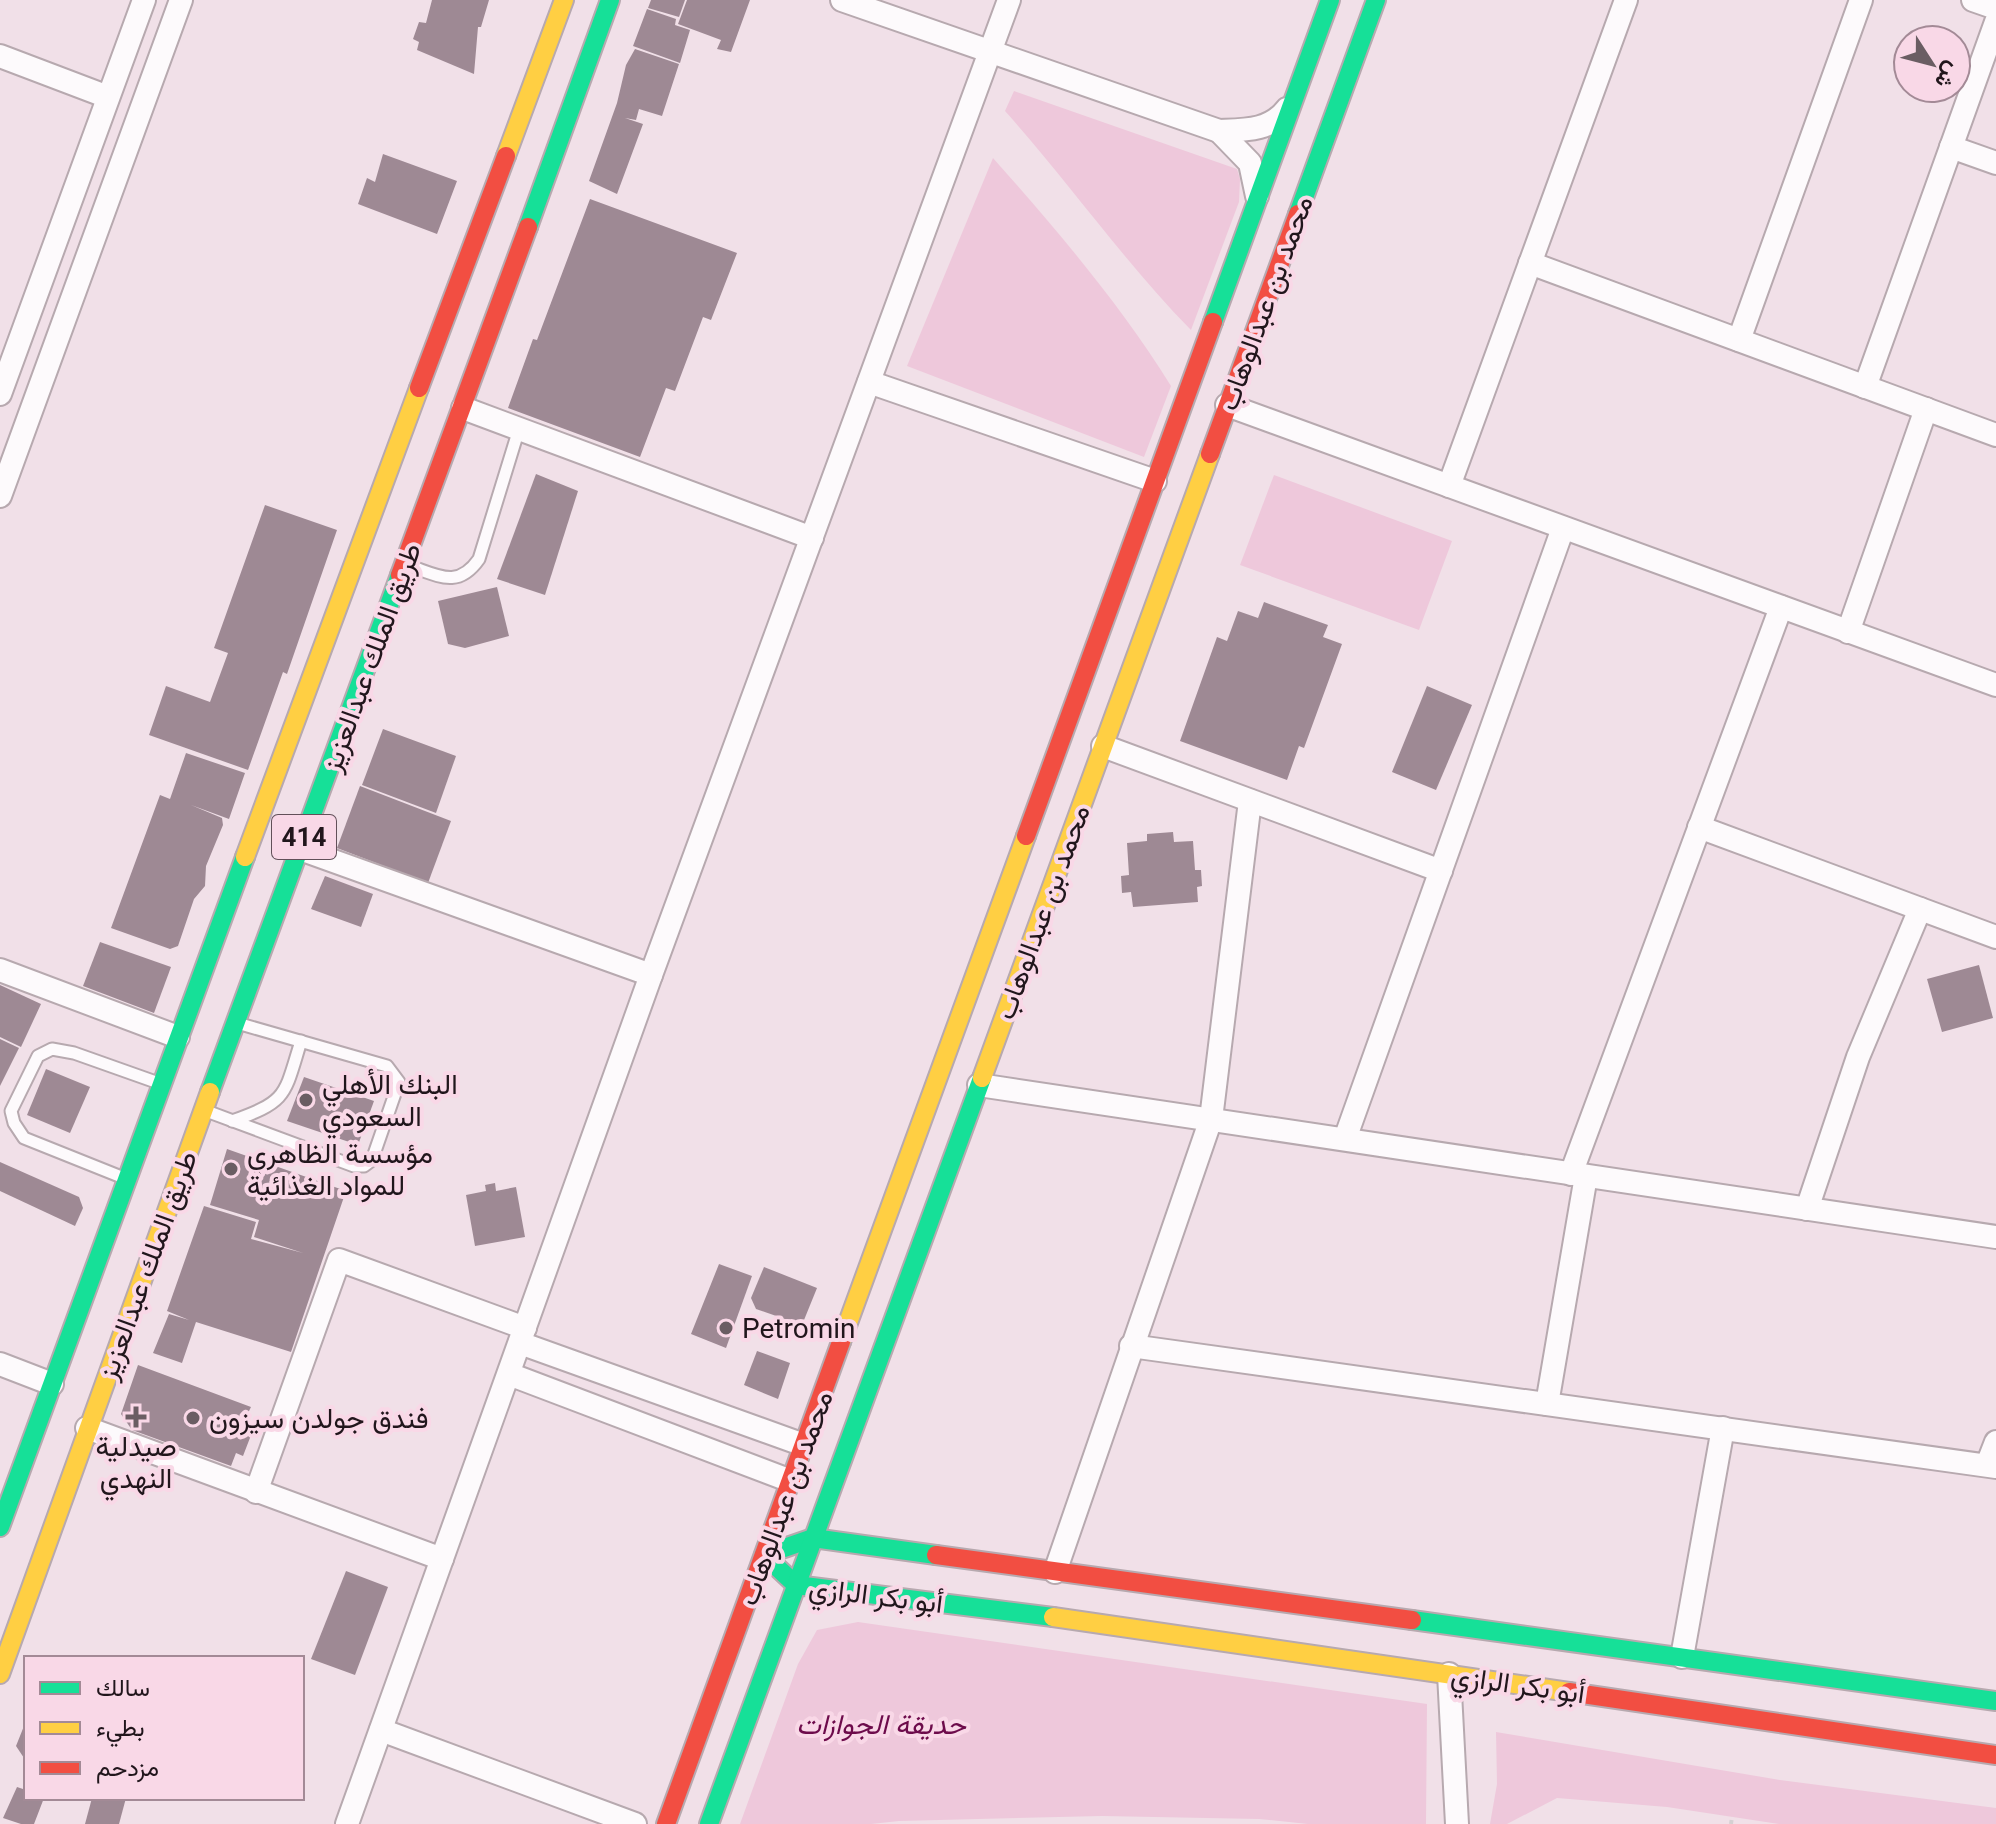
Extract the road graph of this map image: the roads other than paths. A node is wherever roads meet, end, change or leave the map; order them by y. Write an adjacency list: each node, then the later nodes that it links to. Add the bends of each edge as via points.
1 (144, 0): 16 (street)
2 (181, 0): 34 (street)
3 (564, 0): 51 (main road, طريق الملك عبدالعزيز / 414)
4 (610, 0): 28 (main road, طريق الملك عبدالعزيز / 414)
5 (842, 0): 14 (street)
6 (1009, 0): 14 (street)
7 (1330, 0): 17 (main road, محمد بن عبدالوهاب)
8 (1376, 0): 27 (main road, محمد بن عبدالوهاب)
9 (1626, 0): 22 (street)
10 (1861, 0): 23 (street)
11 (1973, 0): 12 (street)
12 (1996, 8)
13 (1996, 22): 19 (street)
14 (990, 51): 18 (street); 24 (street)
15 (0, 56): 16 (street)
16 (108, 97): 26 (street)
17 (1293, 102): 18 (street, via 1266,126); 21 (main road, محمد بن عبدالوهاب)
18 (1219, 131): 21 (street, via 1250,163)
19 (1951, 147): 20 (street); 25 (street)
20 (1996, 163)
21 (1257, 199): 32 (main road, محمد بن عبدالوهاب)
22 (1530, 263): 23 (street); 33 (street)
23 (1739, 340): 25 (street)
24 (869, 382): 32 (street); 36 (street)
25 (1865, 387): 29 (street)
26 (0, 394)
27 (1227, 405): 33 (street); 41 (main road, محمد بن عبدالوهاب)
28 (463, 408): 30 (street); 37 (main road, طريق الملك عبدالعزيز / 414)
29 (1926, 409): 31 (street); 39 (street)
30 (519, 429): 36 (street); 37 (lane, via 479,559 470,571 444,578)
31 (1996, 435)
32 (1155, 481): 72 (main road, محمد بن عبدالوهاب)
33 (1449, 486): 35 (street)
34 (0, 496)
35 (1563, 528): 38 (street); 45 (street)
36 (812, 538): 49 (street)
37 (405, 564): 44 (main road, طريق الملك عبدالعزيز / 414)
38 (1781, 607): 39 (street); 43 (street)
39 (1848, 632): 40 (street)
40 (1996, 685)
41 (1103, 746): 42 (street); 54 (main road, محمد بن عبدالوهاب)
42 (1250, 801): 45 (street); 56 (street)
43 (1699, 827): 46 (street); 59 (street)
44 (300, 849): 49 (street); 50 (main road, طريق الملك عبدالعزيز / 414)
45 (1441, 871): 58 (street)
46 (1920, 909): 47 (street); 61 (street, via 1858,1057)
47 (1996, 937)
48 (0, 970): 51 (street)
49 (651, 975): 63 (street)
50 (236, 1022): 52 (lane); 55 (main road, طريق الملك عبدالعزيز / 414)
51 (178, 1037): 53 (main road, طريق الملك عبدالعزيز / 414)
52 (301, 1041): 57 (lane, via 283,1094 266,1108); 57 (lane, via 387,1066 394,1073 399,1082 372,1160 354,1166)
53 (161, 1084): 60 (main road, طريق الملك عبدالعزيز / 414); 60 (lane, via 52,1049 38,1056 11,1111 24,1138)
54 (979, 1085): 56 (street); 77 (main road, محمد بن عبدالوهاب)
55 (204, 1110): 57 (lane); 69 (main road, طريق الملك عبدالعزيز / 414)
56 (1211, 1119): 58 (street); 64 (street)
57 (232, 1121)
58 (1345, 1139): 59 (street)
59 (1578, 1175): 61 (street); 68 (street)
60 (126, 1179): 67 (main road, طريق الملك عبدالعزيز / 414)
61 (1807, 1209): 62 (street)
62 (1996, 1237)
63 (522, 1336): 66 (street); 72 (street); 75 (street, via 339,1260)
64 (1131, 1346): 68 (street); 80 (street)
65 (0, 1364): 67 (street)
66 (509, 1374): 74 (street); 79 (street)
67 (52, 1384): 76 (main road, طريق الملك عبدالعزيز / 414)
68 (1547, 1404): 70 (street)
69 (87, 1428): 75 (street); 83 (main road, طريق الملك عبدالعزيز / 414)
70 (1723, 1428): 73 (street); 82 (street)
71 (1996, 1442): 73 (street)
72 (804, 1445): 74 (main road, محمد بن عبدالوهاب)
73 (1992, 1466)
74 (791, 1481): 78 (main road, محمد بن عبدالوهاب)
75 (256, 1492): 79 (street)
76 (0, 1527)
77 (813, 1538): 78 (main road, أبو بكر الرازي); 80 (main road, أبو بكر الرازي); 81 (main road, محمد بن عبدالوهاب)
78 (764, 1555): 81 (main road, أبو بكر الرازي); 90 (main road, محمد بن عبدالوهاب)
79 (442, 1559): 86 (street)
80 (1055, 1572): 82 (main road, أبو بكر الرازي)
81 (796, 1585): 84 (main road, أبو بكر الرازي); 91 (main road, محمد بن عبدالوهاب)
82 (1682, 1657): 85 (main road, أبو بكر الرازي)
83 (0, 1674)
84 (1449, 1674): 87 (main road, أبو بكر الرازي); 92 (street)
85 (1996, 1701)
86 (381, 1730): 88 (street); 89 (street)
87 (1996, 1755)
88 (347, 1824)
89 (635, 1824)
90 (666, 1824)
91 (709, 1824)
92 (1457, 1824)

